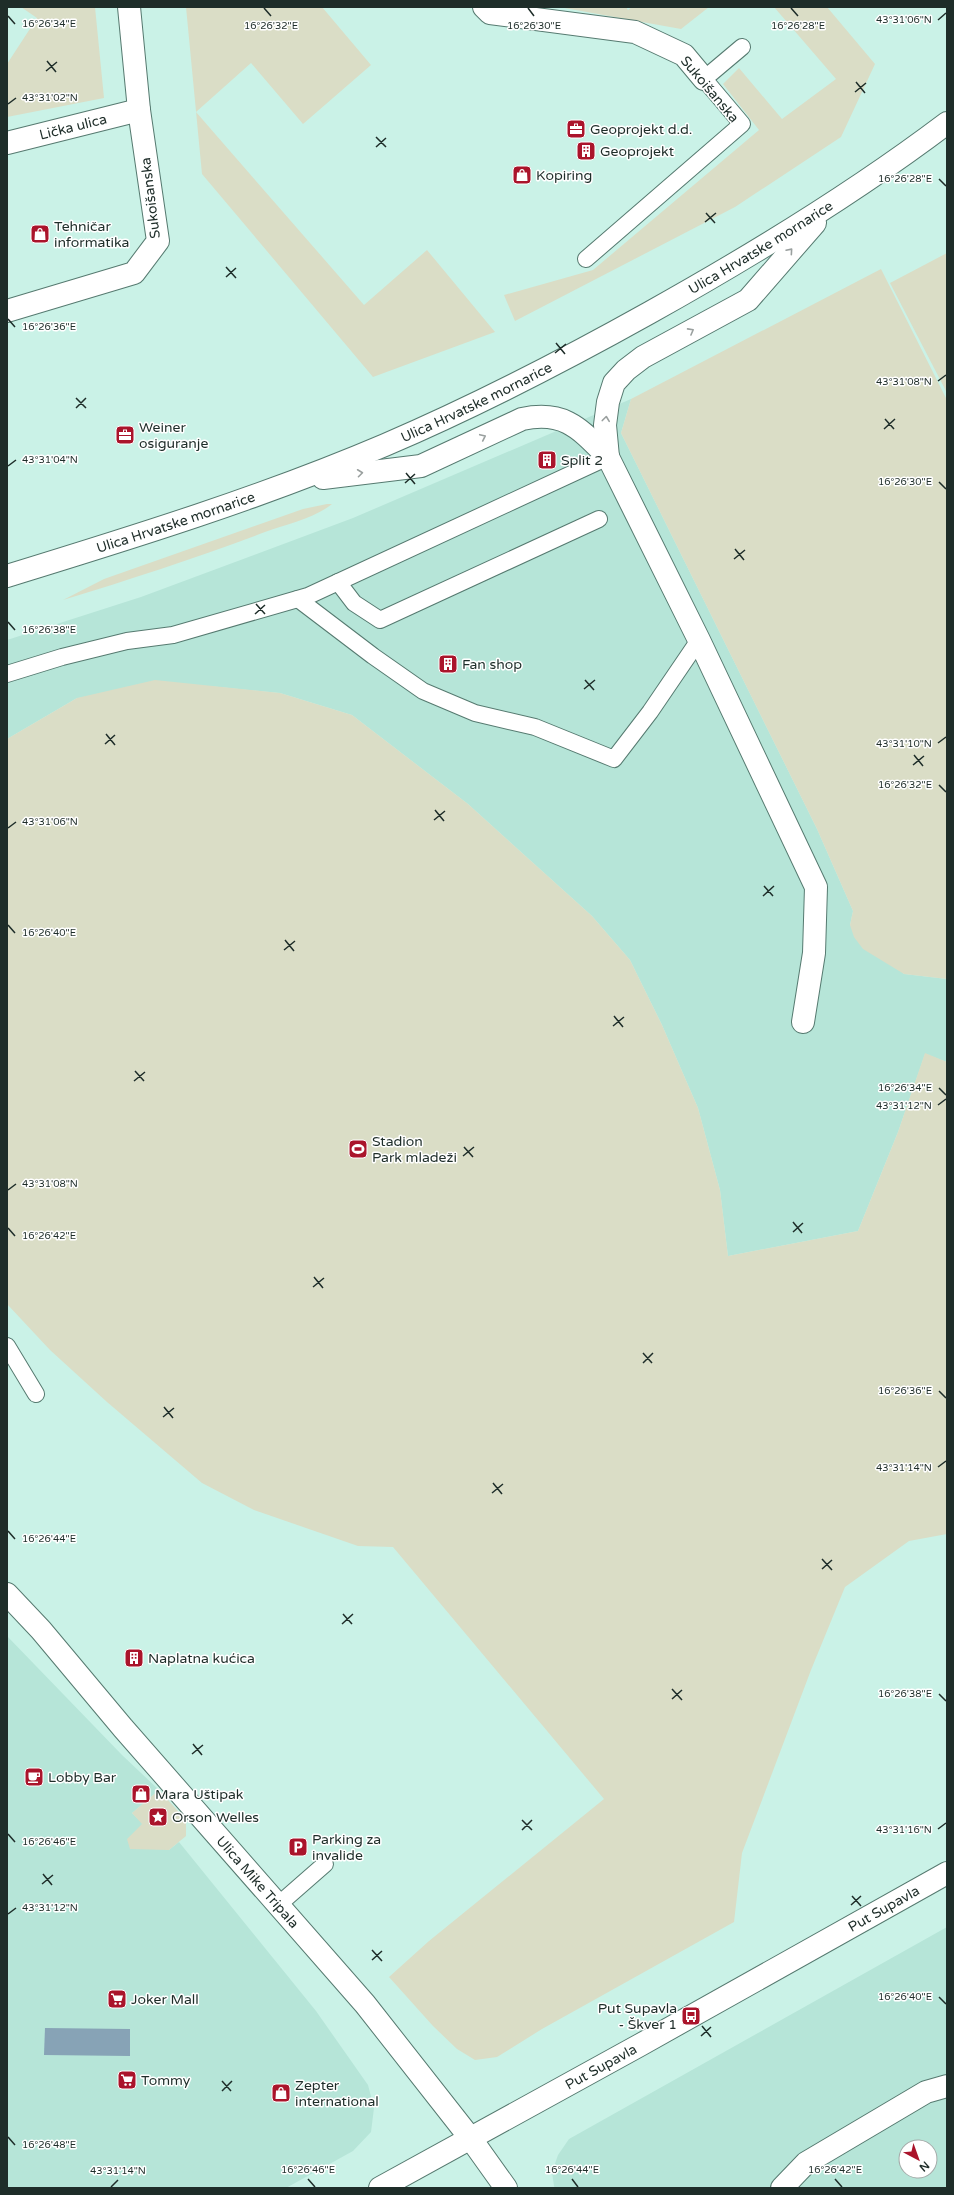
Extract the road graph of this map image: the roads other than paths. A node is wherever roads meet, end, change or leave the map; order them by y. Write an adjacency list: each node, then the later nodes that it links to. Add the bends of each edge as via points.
1 (129, 7): 5 (street, Sukoišanska)
2 (484, 7): 4 (street, Sukoišanska, via 490,13 635,32 684,55)
3 (742, 47): 4 (lane)
4 (704, 79): 9 (lane, Sukoišanska, via 742,124)
5 (139, 110): 7 (street, Lička ulica); 10 (street, Sukoišanska, via 158,241 134,273)
6 (947, 123): 8 (street, Ulica Hrvatske mornarice)
7 (7, 143)
8 (829, 207): 11 (street, one-way to 8, via 605,425 614,383 643,357 748,300); 12 (street, Ulica Hrvatske mornarice, via 722,272 565,360 386,444)
9 (586, 259)
10 (7, 311)
11 (608, 458): 12 (street, one-way to 11, via 421,466 522,419 540,415 553,417 583,432); 15 (lane); 17 (street)
12 (294, 481): 14 (street, Ulica Hrvatske mornarice)
13 (599, 519): 15 (lane, via 380,620 354,603)
14 (7, 576)
15 (338, 582): 16 (lane)
16 (298, 599): 17 (lane, via 423,691 475,713 535,727 614,759); 18 (lane, via 173,635 127,641)
17 (699, 640): 19 (street, via 816,887 814,953)
18 (7, 674)
19 (803, 1022)
20 (7, 1346): 21 (lane)
21 (36, 1394)
22 (7, 1594): 25 (street, Ulica Mike Tripala, via 41,1630 122,1728)
23 (324, 1864): 25 (lane)
24 (947, 1873): 27 (street, Put Supavla)
25 (277, 1906): 27 (street, Ulica Mike Tripala, via 365,2004)
26 (947, 2086): 30 (street, via 926,2092 806,2163)
27 (471, 2139): 28 (street, Put Supavla); 29 (street, Ulica Mike Tripala)
28 (380, 2188)
29 (506, 2188)
30 (782, 2188)

